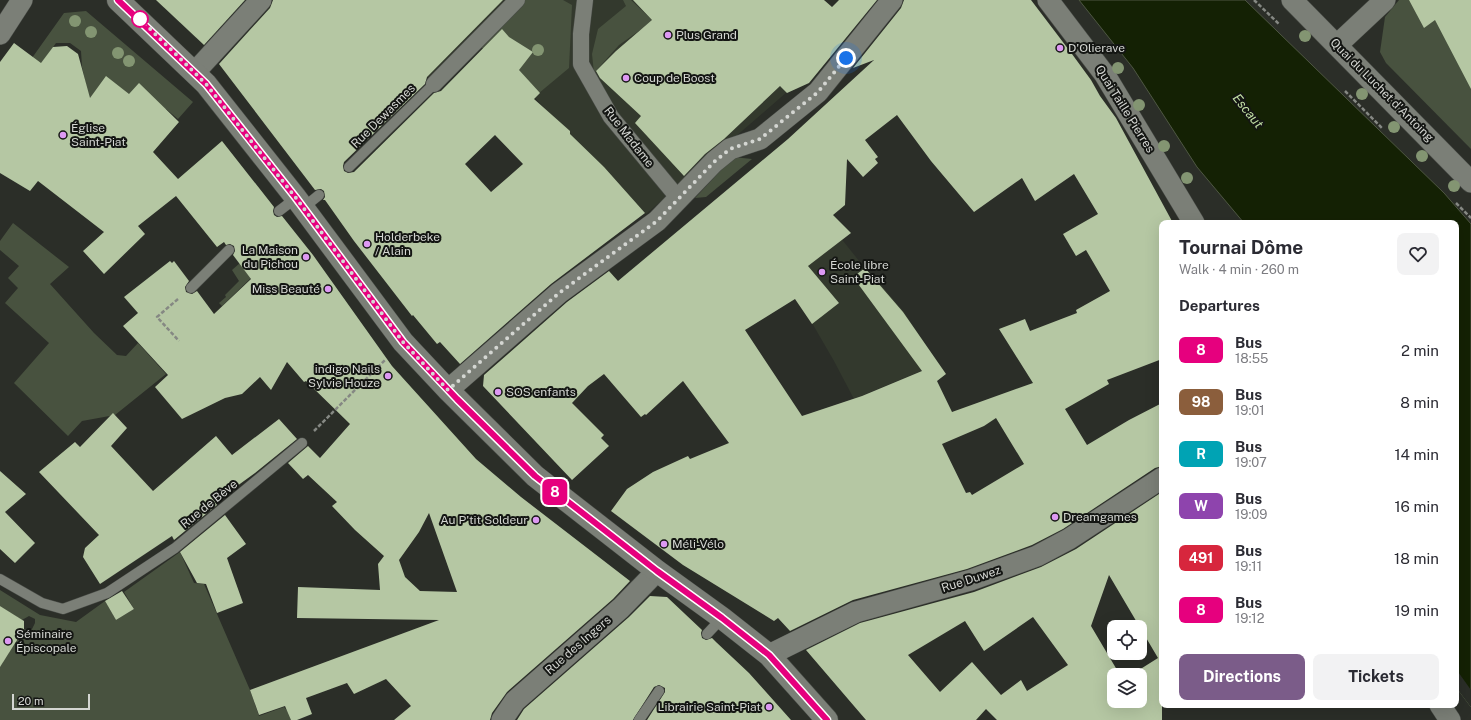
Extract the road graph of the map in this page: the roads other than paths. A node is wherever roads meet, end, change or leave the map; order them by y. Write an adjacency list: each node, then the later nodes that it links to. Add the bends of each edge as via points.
1 (22, 0): 10 (street)
2 (118, 0): 12 (street)
3 (261, 0): 12 (street)
4 (517, 0): 13 (street)
5 (585, 0): 16 (street, Rue Madame, via 581,64 611,117)
6 (892, 0): 16 (street, via 818,92 760,139 730,149)
7 (1048, 0): 19 (street, Quai Taille Pierres, via 1105,75)
8 (1292, 0): 11 (street, Quai du Luchet d'Antoing)
9 (1385, 0): 11 (street)
10 (0, 34)
11 (1337, 45): 15 (street, Quai du Luchet d'Antoing)
12 (195, 72): 17 (street)
13 (434, 84): 14 (lane, Rue Dewasmes)
14 (349, 167)
15 (1471, 182)
16 (679, 199): 22 (street, via 657,221 559,293)
17 (306, 200): 18 (lane); 22 (street, via 403,342)
18 (279, 212)
19 (1192, 220)
20 (229, 250): 21 (lane)
21 (190, 288)
22 (448, 390): 25 (street, via 535,476)
23 (302, 444): 26 (lane, Rue de Bève, via 175,548 108,594 63,609 42,603)
24 (1159, 480): 29 (street, Rue Duwez, via 1069,539 1037,556 971,580 856,612)
25 (657, 571): 27 (street); 32 (street, Rue des Ingers, via 621,608 515,701)
26 (0, 579)
27 (722, 618): 28 (lane); 29 (street)
28 (707, 634)
29 (769, 655): 34 (street)
30 (659, 691): 33 (lane)
31 (1442, 708): 35 (street)
32 (502, 720)
33 (639, 720)
34 (827, 720)
35 (1450, 720)

